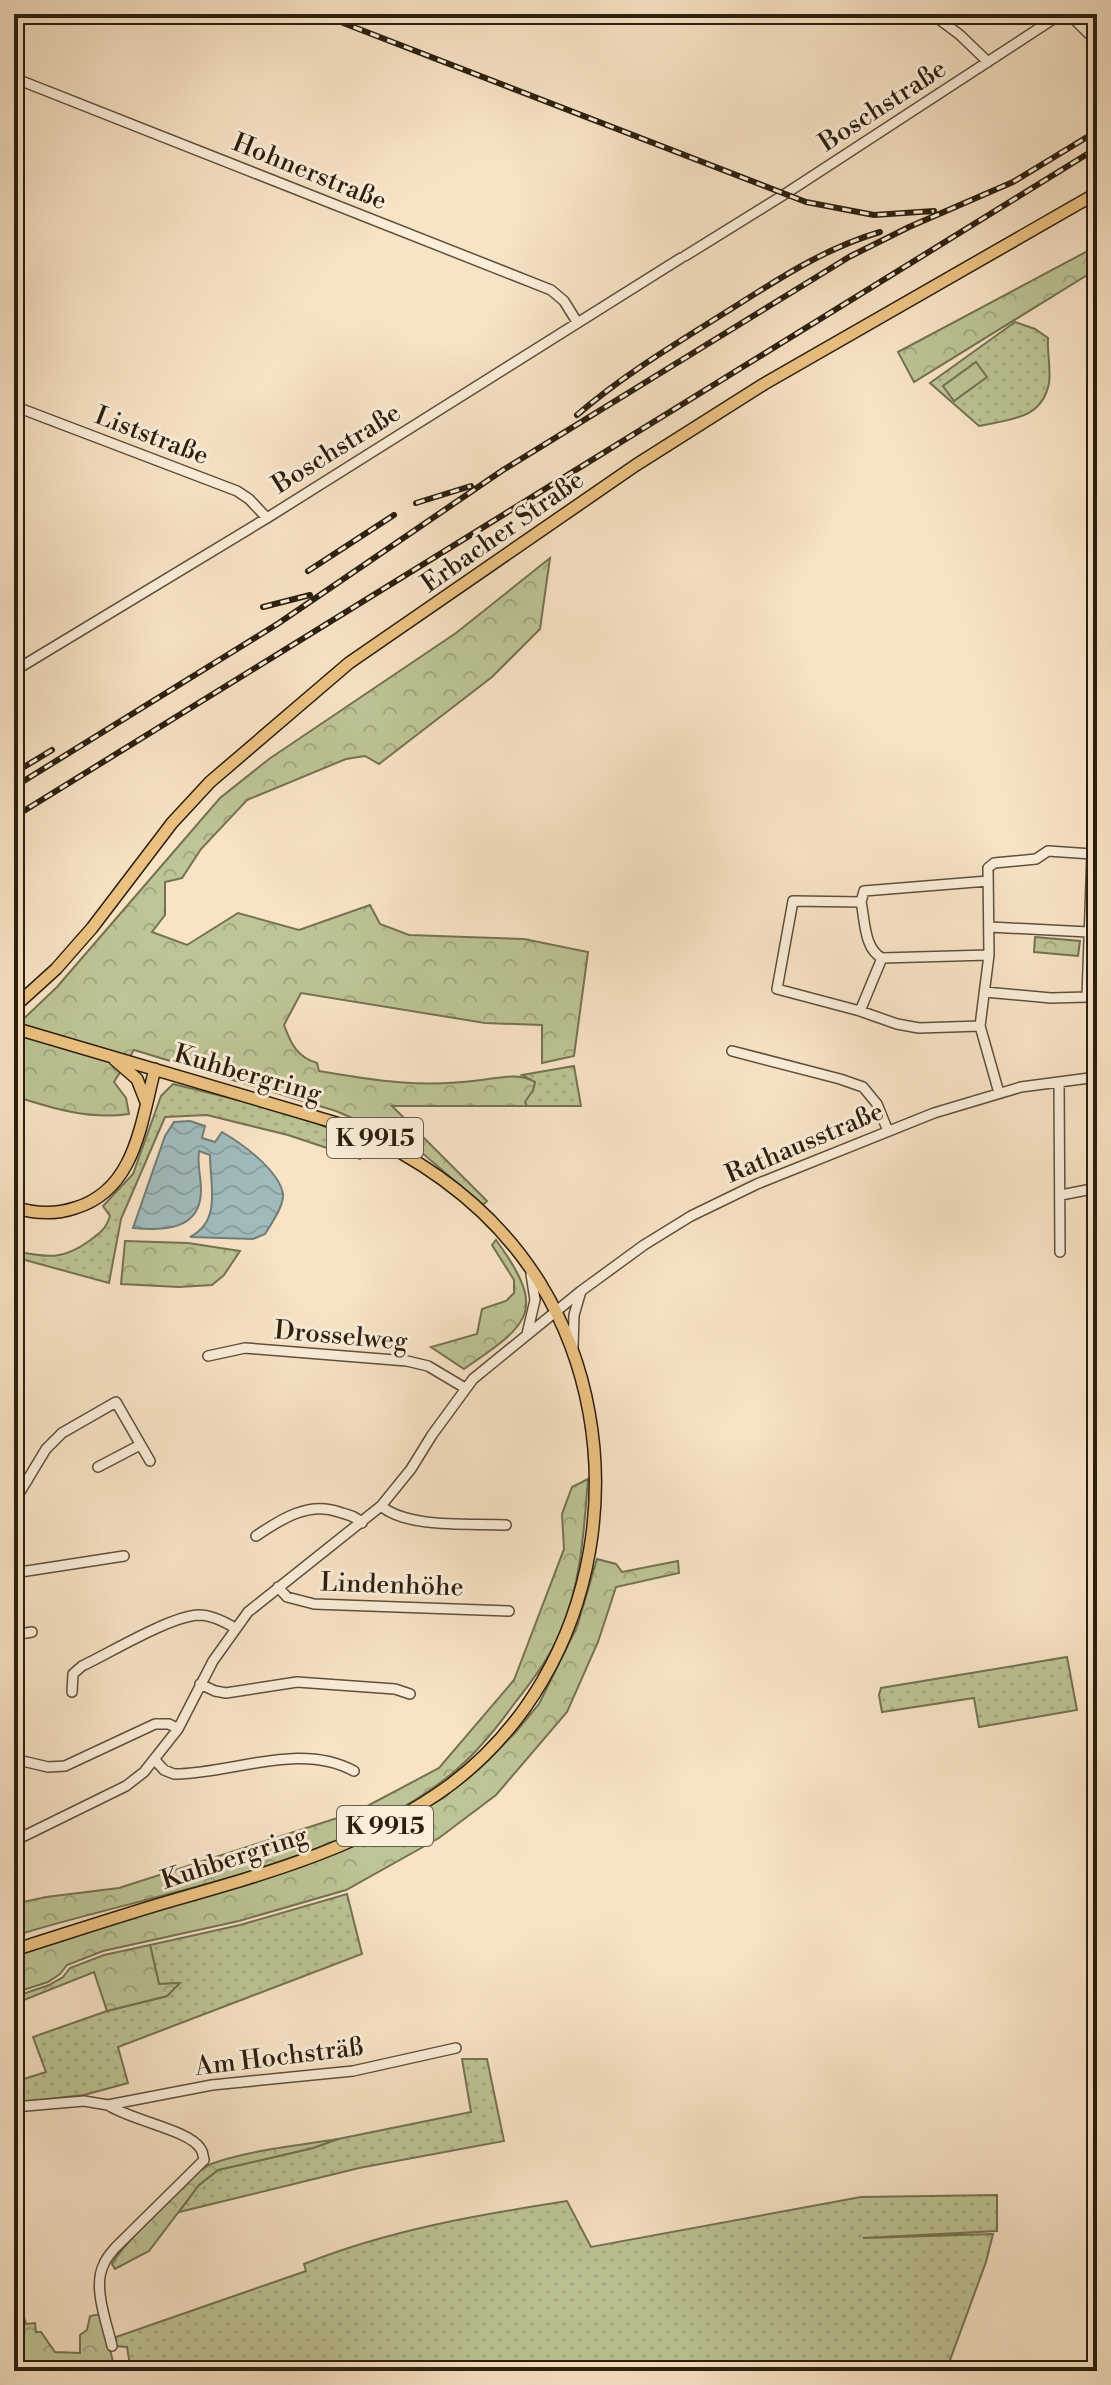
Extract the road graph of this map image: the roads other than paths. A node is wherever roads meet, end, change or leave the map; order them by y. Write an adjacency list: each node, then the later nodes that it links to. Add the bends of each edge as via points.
1 (932, 14): 5 (street)
2 (1061, 14): 5 (street, Boschstraße)
3 (1069, 14): 4 (street)
4 (1097, 42)
5 (988, 62): 8 (street, Boschstraße)
6 (14, 78): 8 (street, Hohnerstraße, via 551,290)
7 (1097, 193): 19 (main road, Erbacher Straße, via 725,409 349,663 210,782 92,928)
8 (577, 322): 10 (street, Boschstraße)
9 (14, 406): 10 (street, Liststraße, via 237,491)
10 (267, 518): 11 (street, Boschstraße)
11 (14, 671)
12 (988, 881): 13 (street, via 864,891); 14 (street); 15 (street, via 988,868 994,863 1036,859 1048,851 1092,854)
13 (861, 902): 17 (street, via 869,945); 20 (street, via 793,901 777,989)
14 (990, 927): 15 (street); 16 (street)
15 (1088, 932): 18 (street, via 1087,997)
16 (989, 955): 17 (street); 18 (street)
17 (882, 958): 20 (street)
18 (985, 992): 21 (street)
19 (14, 1007)
20 (860, 1011): 21 (street, via 919,1028)
21 (980, 1026): 28 (street)
22 (14, 1028): 24 (main road, Kuhbergring / K 9915)
23 (732, 1051): 30 (street, via 863,1087)
24 (104, 1053): 25 (main road, Kuhbergring / K 9915); 29 (main road, via 133,1073)
25 (155, 1069): 29 (main road); 35 (main road, Kuhbergring / K 9915, via 318,1116 392,1145 456,1188)
26 (1097, 1077): 27 (street, Rathausstraße)
27 (1059, 1082): 28 (street, Rathausstraße); 32 (street)
28 (999, 1093): 30 (street, Rathausstraße)
29 (147, 1104): 33 (main road, via 128,1165 111,1188 87,1205 59,1213)
30 (888, 1131): 36 (street, Rathausstraße, via 730,1196 644,1245)
31 (1097, 1188): 32 (street)
32 (1061, 1195): 34 (street)
33 (14, 1207)
34 (1060, 1252)
35 (529, 1267): 37 (main road, Kuhbergring / K 9915); 38 (street, via 535,1300)
36 (581, 1291): 37 (street, Rathausstraße); 39 (street, via 574,1315)
37 (555, 1311): 38 (street, Rathausstraße); 39 (main road, Kuhbergring / K 9915)
38 (527, 1334): 41 (street, Lindenhöhe)
39 (574, 1351): 67 (main road, Kuhbergring / K 9915, via 595,1454 591,1554 568,1629 546,1675 505,1733 424,1803 340,1846)
40 (208, 1356): 41 (street, Drosselweg, via 245,1348 407,1361 428,1366)
41 (465, 1388): 48 (street, Lindenhöhe)
42 (140, 1445): 43 (street); 44 (street); 46 (street, via 116,1402 62,1433)
43 (150, 1461)
44 (98, 1467)
45 (14, 1474): 46 (street)
46 (27, 1481): 47 (street)
47 (14, 1502)
48 (381, 1506): 49 (street, Lindenhöhe); 50 (street, via 410,1520)
49 (362, 1523): 51 (street, via 327,1507 309,1508); 54 (street, Lindenhöhe)
50 (506, 1525)
51 (256, 1536)
52 (124, 1556): 53 (street, via 106,1565)
53 (14, 1573)
54 (278, 1587): 55 (street, Lindenhöhe, via 287,1597 314,1604); 56 (street, Lindenhöhe)
55 (509, 1611)
56 (235, 1628): 59 (street, Lindenhöhe); 60 (street, via 199,1615 169,1625 82,1666 73,1674)
57 (32, 1632): 58 (street)
58 (15, 1637)
59 (200, 1684): 61 (street, via 226,1693 297,1682); 62 (street, Lindenhöhe)
60 (72, 1692)
61 (410, 1694)
62 (178, 1729): 63 (street, via 155,1724 65,1766); 64 (street, Lindenhöhe)
63 (14, 1759)
64 (155, 1760): 65 (street, via 174,1774 283,1759 338,1762); 66 (street, Lindenhöhe, via 126,1786)
65 (354, 1771)
66 (14, 1841)
67 (14, 1950)
68 (456, 2048): 69 (street, Am Hochsträß, via 353,2071 212,2085)
69 (108, 2105): 70 (street, Am Hochsträß, via 84,2101); 71 (street, Am Hochsträß, via 185,2136 200,2146 204,2160 104,2264 101,2293)
70 (14, 2107)
71 (112, 2346)

